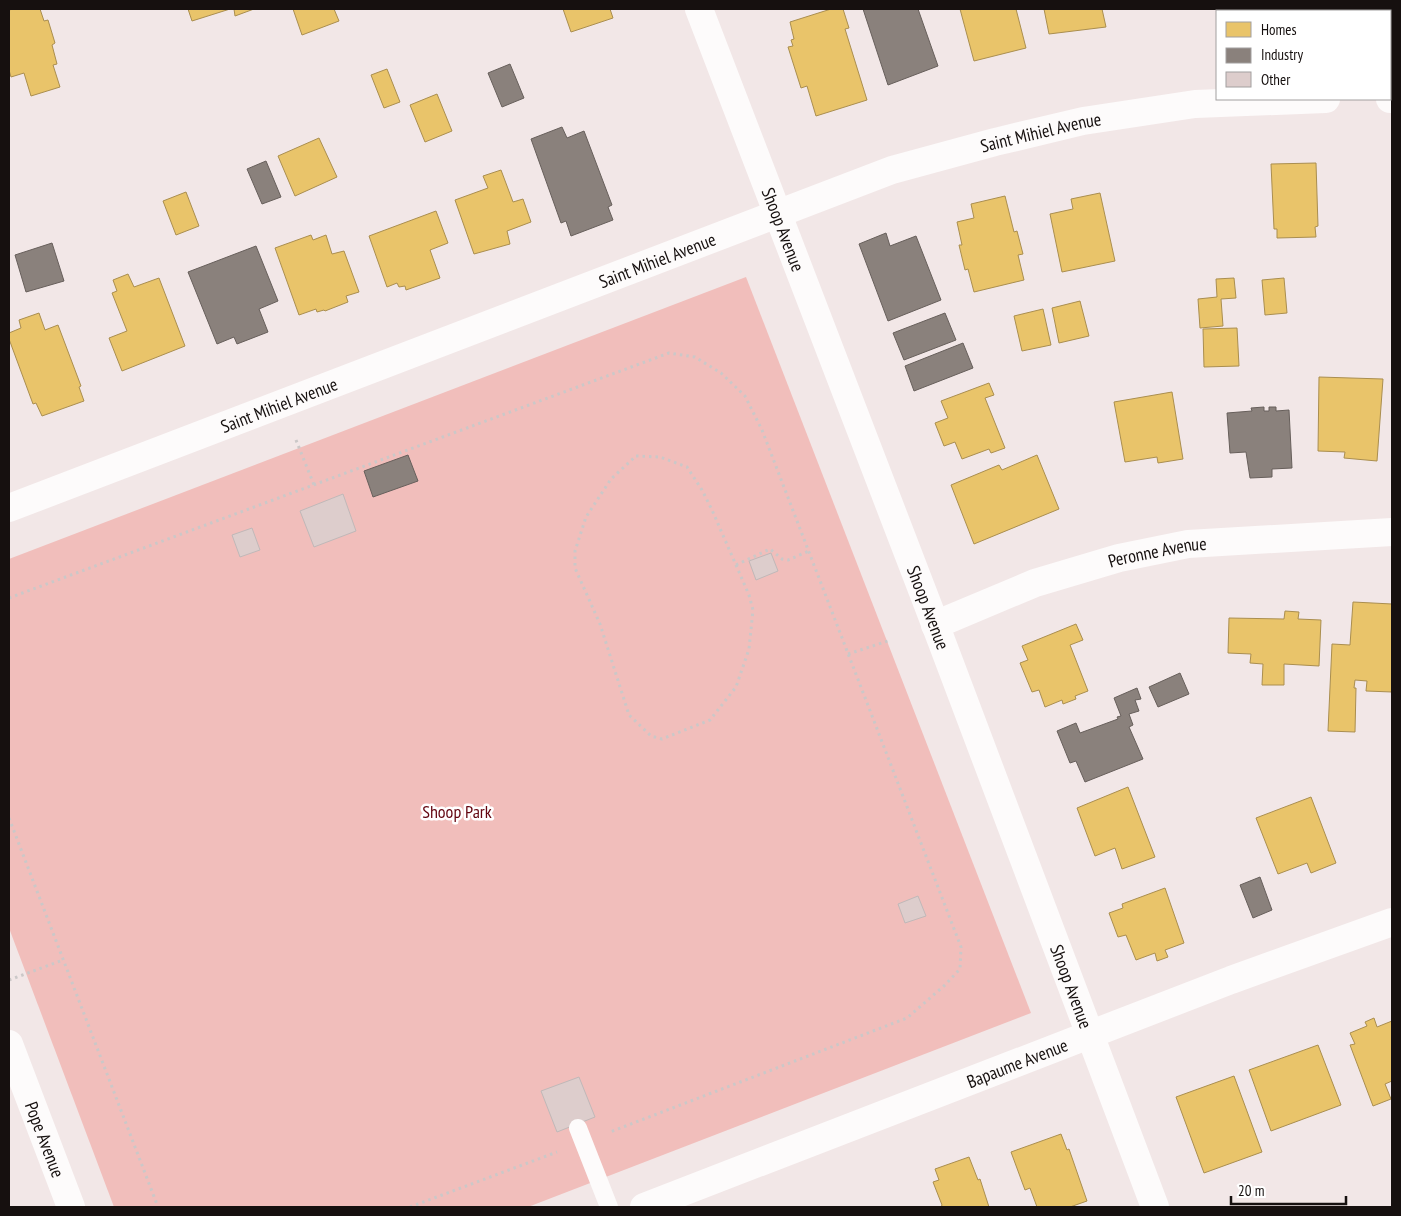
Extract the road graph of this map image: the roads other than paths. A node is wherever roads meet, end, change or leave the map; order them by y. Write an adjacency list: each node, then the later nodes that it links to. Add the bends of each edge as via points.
1 (700, 9): 3 (street, Shoop Avenue)
2 (1300, 100): 3 (street, Saint Mihiel Avenue, via 1195,104 1083,121 892,170)
3 (778, 214): 4 (street, Saint Mihiel Avenue); 6 (street, Shoop Avenue)
4 (9, 508)
5 (1392, 532): 6 (street, Peronne Avenue, via 1188,544 1119,558 1035,583)
6 (935, 626): 8 (street, Shoop Avenue)
7 (1392, 922): 8 (street, Bapaume Avenue)
8 (1090, 1035): 13 (street, Bapaume Avenue); 14 (street, Shoop Avenue)
9 (9, 1044): 11 (street, Pope Avenue)
10 (580, 1135): 12 (lane)
11 (71, 1207)
12 (609, 1207)
13 (644, 1207)
14 (1155, 1207)

